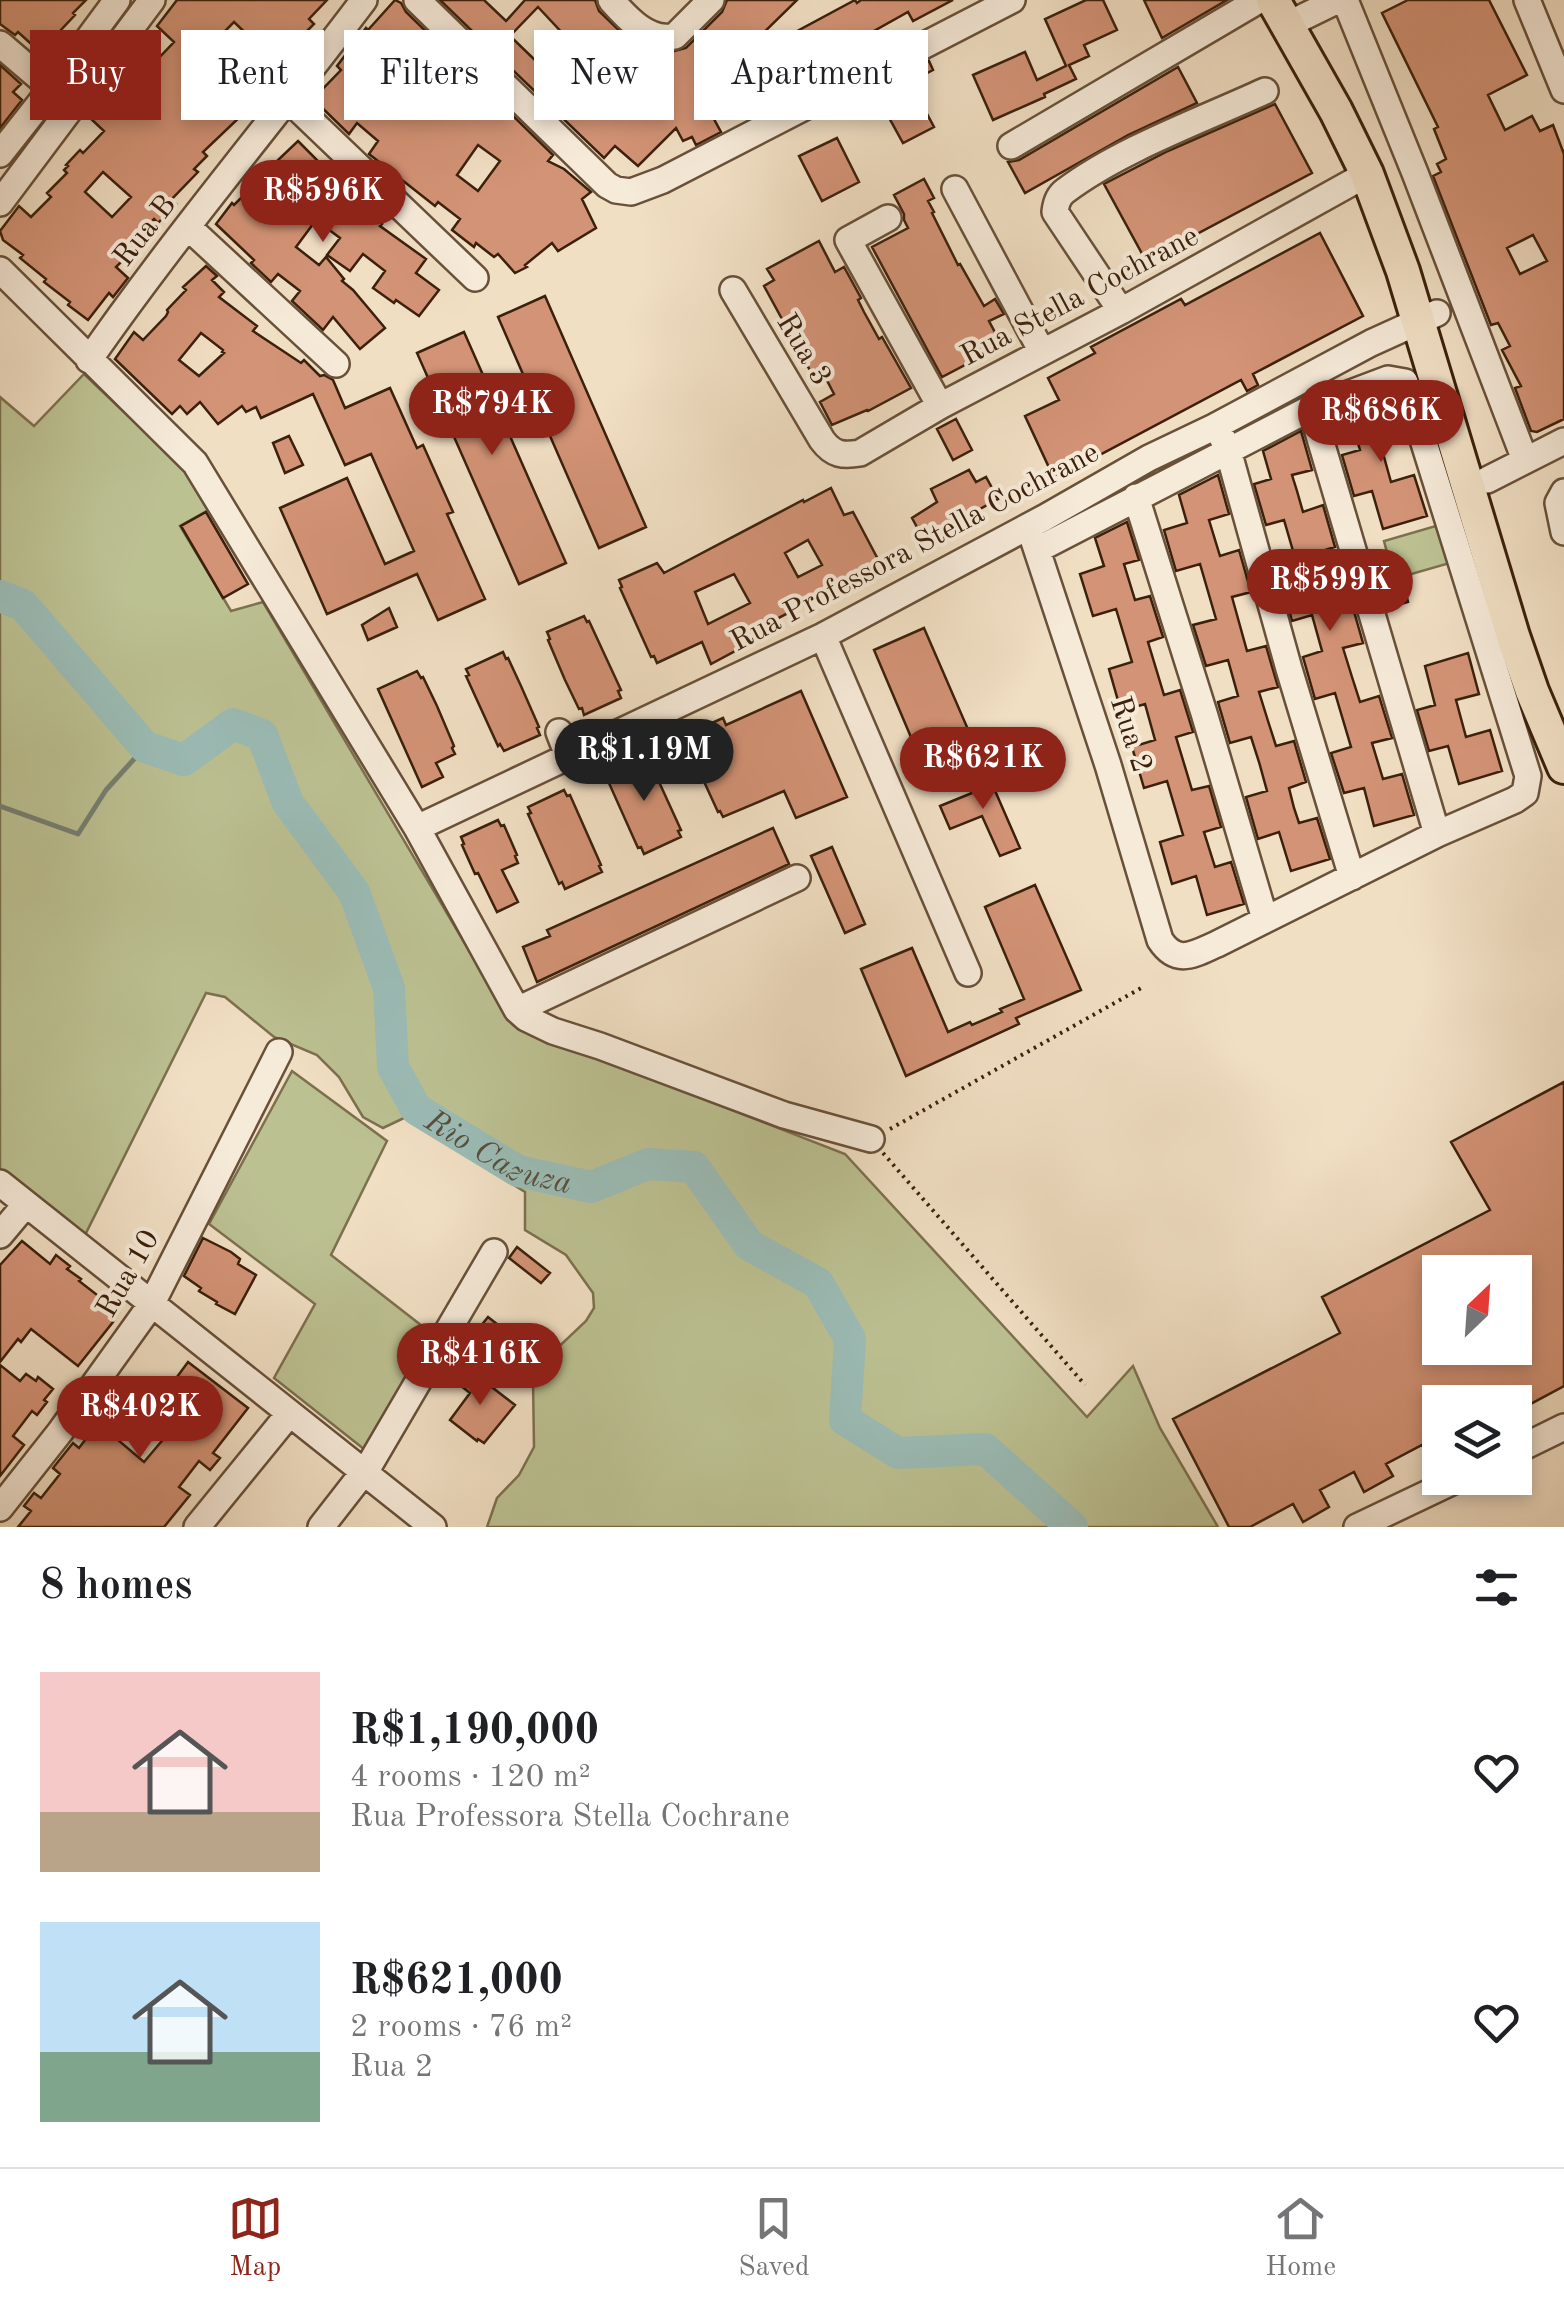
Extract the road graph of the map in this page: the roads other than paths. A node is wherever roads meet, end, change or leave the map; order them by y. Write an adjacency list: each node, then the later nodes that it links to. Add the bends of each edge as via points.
1 (117, 0): 12 (street)
2 (152, 0): 13 (street)
3 (364, 0): 15 (street, Rua B)
4 (611, 0): 5 (street, via 644,30 668,38)
5 (711, 0)
6 (1010, 0): 10 (street, via 631,192 607,185)
7 (1259, 0): 23 (street)
8 (1342, 0): 11 (street); 44 (street)
9 (1526, 0): 17 (street)
10 (422, 2)
11 (1290, 10): 25 (main road); 34 (main road, via 1349,92 1388,170)
12 (95, 30)
13 (130, 30)
14 (0, 44): 16 (street)
15 (324, 53)
16 (30, 69)
17 (1562, 81)
18 (1265, 92): 33 (street, via 1097,170 1060,197 1055,212)
19 (30, 116): 24 (street)
20 (62, 120): 27 (street)
21 (273, 120): 29 (street, Rua B)
22 (310, 120): 31 (street)
23 (1011, 146)
24 (0, 154)
25 (1367, 174): 33 (street, Rua Stella Cochrane); 34 (main road)
26 (955, 189): 35 (street)
27 (0, 203)
28 (888, 218): 38 (street, via 848,240)
29 (188, 227): 36 (street, Rua B); 37 (street)
30 (0, 270): 36 (street)
31 (475, 278)
32 (733, 290): 41 (street, Rua 3)
33 (1121, 311): 35 (street, Rua Stella Cochrane)
34 (1427, 317): 40 (street, Rua Professora Stella Cochrane); 45 (main road); 54 (main road, via 1512,636)
35 (1042, 352): 38 (street, Rua Stella Cochrane)
36 (89, 360): 55 (street, via 194,464)
37 (336, 364)
38 (940, 406): 41 (street, Rua Stella Cochrane, via 860,452 839,455)
39 (1311, 408): 43 (street, Rua Professora Stella Cochrane); 56 (street); 56 (street, Rua Professora Stella Cochrane, via 1388,379 1406,382 1528,776 1525,793 1515,800)
40 (1214, 427): 43 (street); 49 (street, Rua Professora Stella Cochrane, via 1149,458)
41 (822, 440)
42 (1564, 441): 44 (street)
43 (1228, 450): 47 (street, Rua Professora Stella Cochrane); 58 (street)
44 (1526, 460): 45 (street)
45 (1487, 480): 51 (main road)
46 (1564, 492): 48 (street, via 1558,503)
47 (1136, 497): 49 (street); 59 (street)
48 (1564, 532)
49 (1033, 538): 50 (street, Rua Professora Stella Cochrane); 59 (street, Rua 2, via 1160,940 1170,953 1190,955)
50 (824, 636): 53 (street, Rua Professora Stella Cochrane); 60 (street)
51 (1564, 722)
52 (559, 732): 53 (street)
53 (569, 758): 55 (street, Rua Professora Stella Cochrane)
54 (1564, 767)
55 (418, 828): 61 (street)
56 (1438, 834): 58 (street)
57 (797, 878): 61 (street)
58 (1352, 878): 59 (street)
59 (1265, 919)
60 (968, 973)
61 (517, 1010): 63 (street, via 553,1032)
62 (279, 1052): 68 (street, Rua 10)
63 (872, 1140)
64 (0, 1183): 65 (street)
65 (26, 1204): 66 (street); 68 (street)
66 (0, 1235)
67 (494, 1252): 72 (street)
68 (151, 1305): 69 (street); 74 (street, Rua 10)
69 (290, 1414): 72 (street); 75 (street)
70 (1564, 1427): 71 (street)
71 (1532, 1443)
72 (364, 1472): 76 (street); 77 (street)
73 (1424, 1495): 78 (street)
74 (0, 1508)
75 (197, 1527)
76 (321, 1527)
77 (432, 1527)
78 (1357, 1527)

